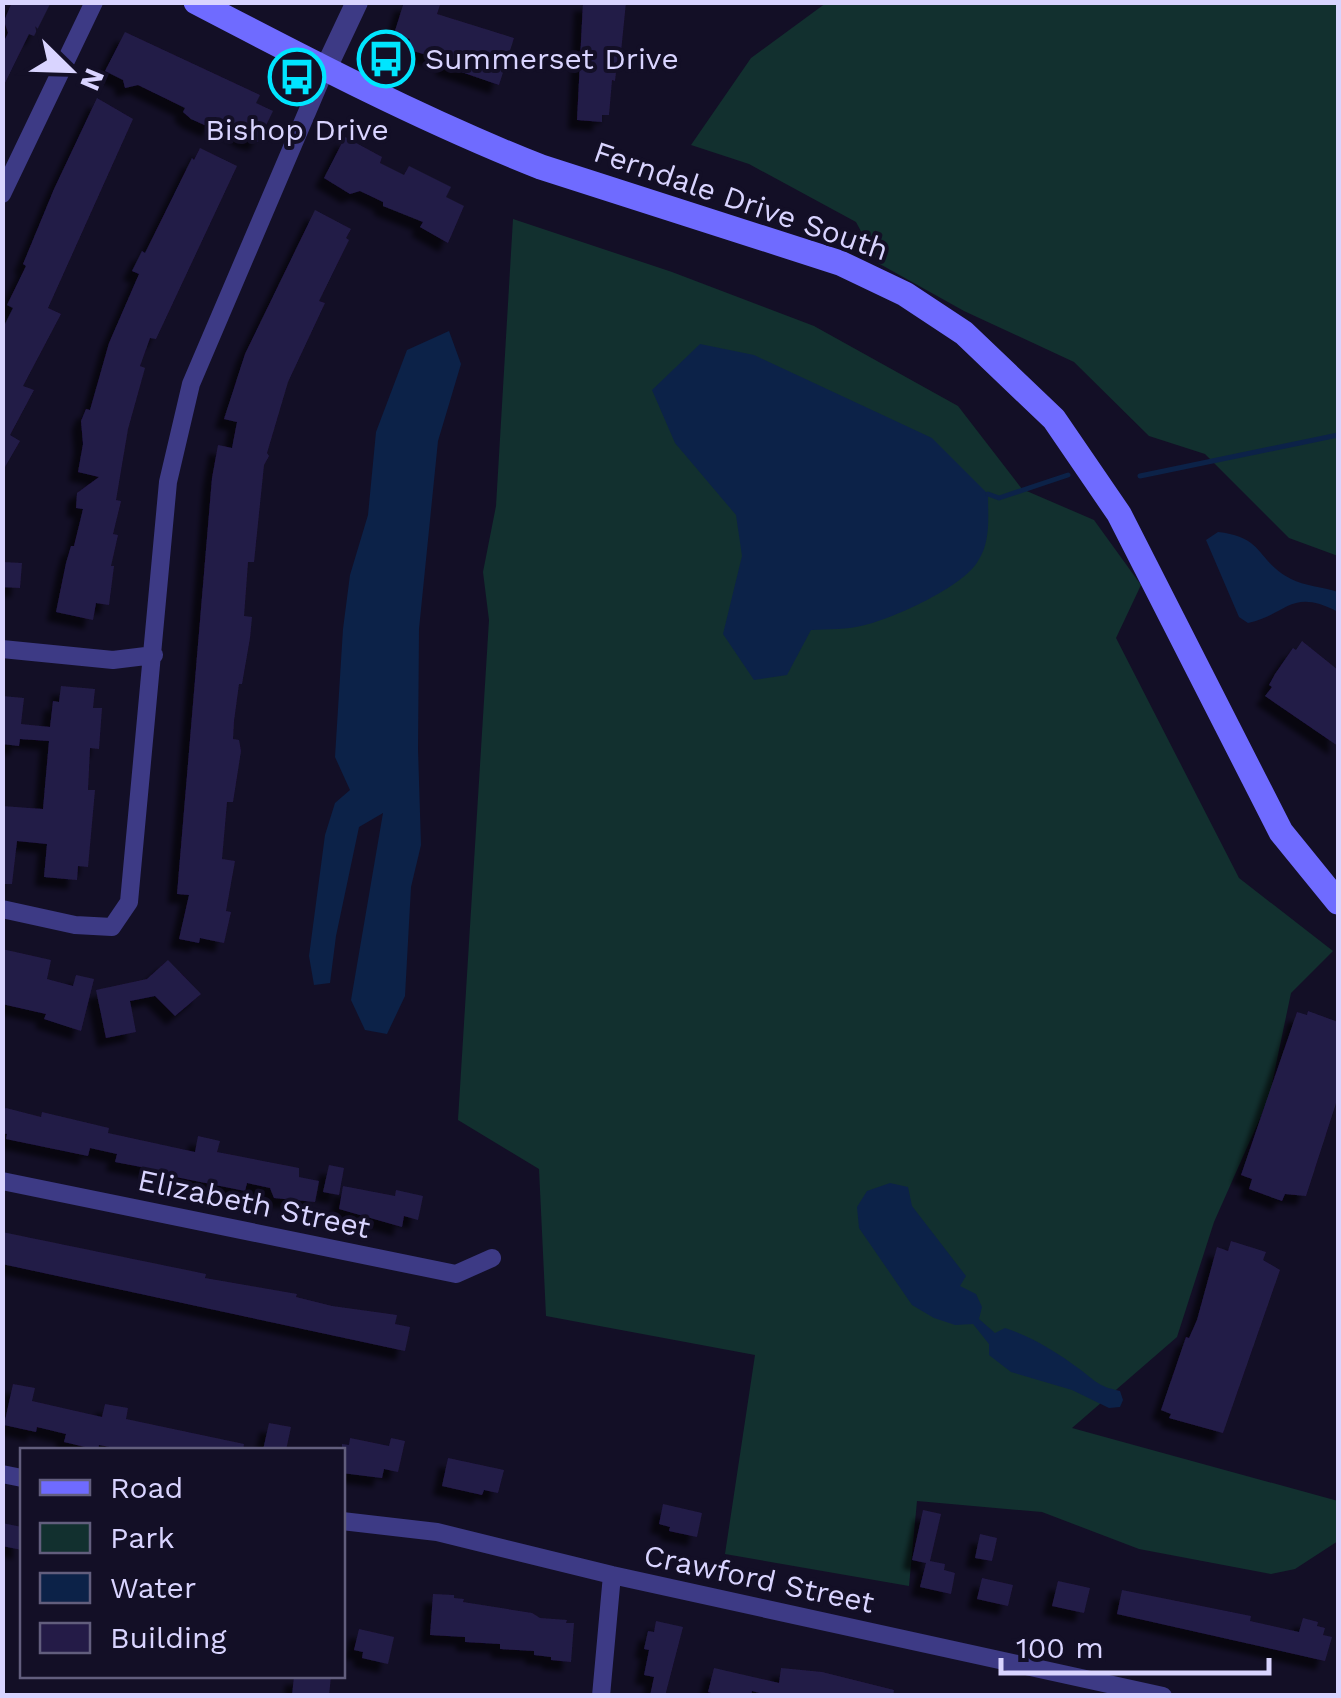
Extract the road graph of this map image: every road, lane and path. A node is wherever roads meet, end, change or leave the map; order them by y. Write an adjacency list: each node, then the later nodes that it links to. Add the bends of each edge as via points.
1 (94, 2): 5 (street)
2 (196, 2): 4 (main road, Ferndale Drive South)
3 (357, 2): 4 (street)
4 (325, 70): 7 (street, via 192,384 168,482); 8 (main road, Ferndale Drive South, via 541,167 840,263 964,334 1054,419 1119,514 1280,832)
5 (2, 194)
6 (2, 649): 7 (street, via 113,660)
7 (154, 655): 9 (street, via 129,902 112,927)
8 (1338, 902)
9 (2, 909)
10 (2, 1180): 11 (street, Elizabeth Street, via 456,1274)
11 (492, 1258)
12 (345, 1521): 13 (street, Crawford Street, via 437,1532)
13 (612, 1574): 14 (street); 15 (street, Crawford Street)
14 (600, 1696)
15 (1163, 1696)

